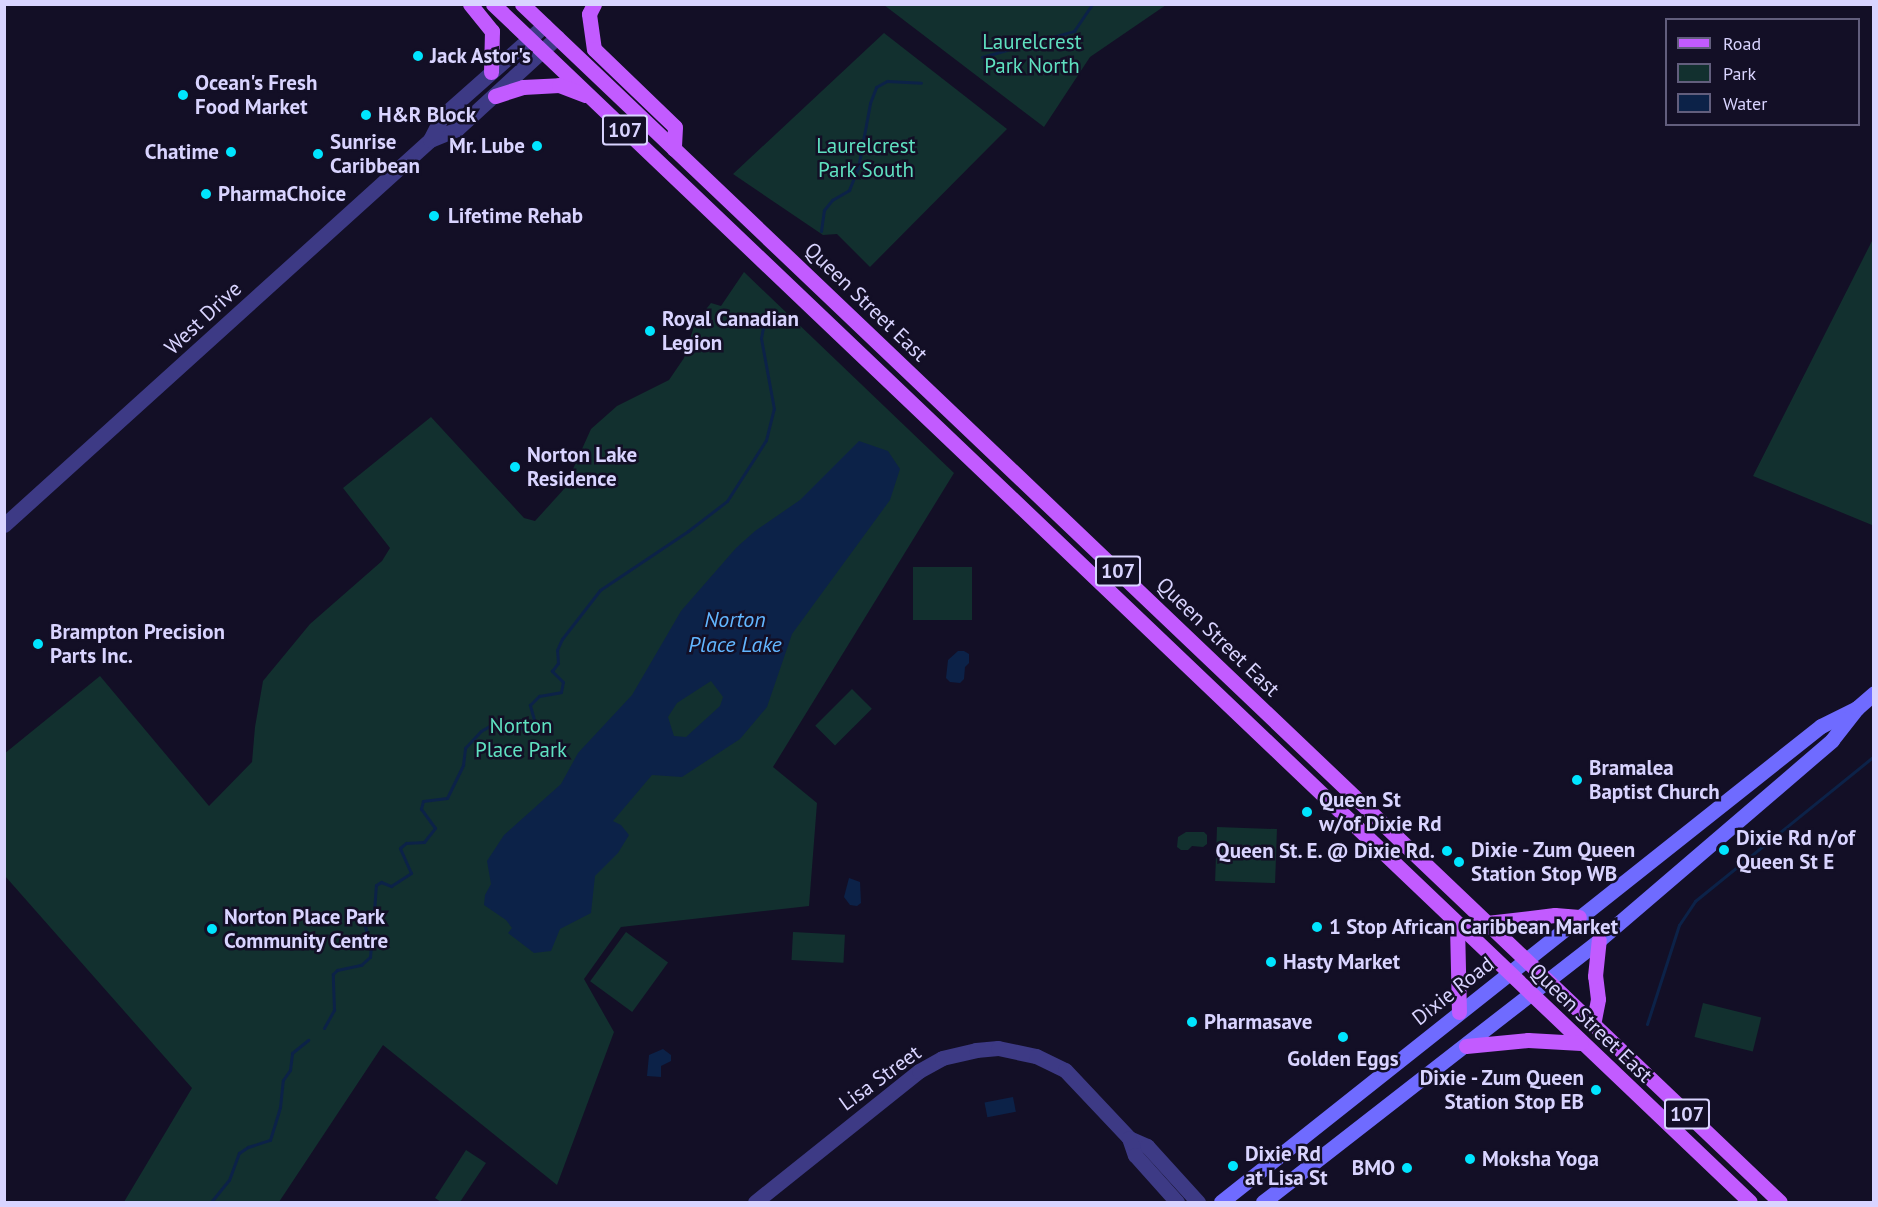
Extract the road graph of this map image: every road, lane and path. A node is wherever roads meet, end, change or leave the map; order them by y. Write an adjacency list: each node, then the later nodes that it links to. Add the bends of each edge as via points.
1 (470, 4): 9 (main road, via 492,32)
2 (493, 4): 7 (main road, Queen Street East / 107)
3 (522, 4): 5 (main road, Queen Street East / 107)
4 (594, 4): 13 (main road, via 589,14 594,49 675,127)
5 (545, 26): 6 (main road, Queen Street East / 107); 7 (street, West Drive)
6 (557, 37): 8 (street, West Drive); 13 (main road, Queen Street East / 107)
7 (529, 39): 8 (main road, Queen Street East / 107); 9 (street, West Drive)
8 (542, 52): 10 (street, West Drive); 11 (main road, Queen Street East / 107)
9 (491, 72): 12 (street, West Drive, via 442,116)
10 (495, 96): 11 (main road, via 523,87 559,86); 12 (street, West Drive, via 457,129)
11 (589, 96): 15 (main road, Queen Street East / 107)
12 (430, 140): 14 (street, West Drive)
13 (674, 149): 16 (main road, Queen Street East / 107)
14 (4, 525)
15 (1062, 548): 16 (main road, via 1075,548 1143,609 1145,601); 21 (main road, Queen Street East / 107)
16 (1116, 569): 20 (main road, Queen Street East / 107)
17 (1874, 693): 18 (main road, Dixie Road)
18 (1857, 708): 19 (main road, Dixie Road, via 1821,726); 22 (main road, Dixie Road, via 1832,740)
19 (1580, 917): 20 (main road, via 1555,915); 23 (main road, Dixie Road)
20 (1487, 923): 23 (main road, Queen Street East / 107)
21 (1457, 925): 24 (main road, Queen Street East / 107); 27 (main road)
22 (1599, 940): 25 (main road, Dixie Road); 28 (main road, via 1595,976 1598,999)
23 (1525, 960): 24 (main road, Dixie Road); 25 (main road, Queen Street East / 107)
24 (1508, 973): 26 (main road, Queen Street East / 107); 27 (main road, Dixie Road)
25 (1548, 981): 26 (main road, Dixie Road); 28 (main road, Queen Street East / 107)
26 (1531, 995): 29 (main road, Queen Street East / 107); 30 (main road, Dixie Road)
27 (1459, 1012): 35 (main road, Dixie Road)
28 (1593, 1025): 38 (main road, Queen Street East / 107)
29 (1581, 1043): 30 (main road, via 1528,1040); 37 (main road, Queen Street East / 107)
30 (1466, 1046): 36 (main road, Dixie Road)
31 (1129, 1138): 32 (street, Lisa Street, via 1065,1070 1036,1056 998,1048 976,1050 942,1058 919,1071); 33 (street, Lisa Street, via 1135,1155); 34 (street, Lisa Street, via 1146,1146)
32 (755, 1203)
33 (1177, 1203)
34 (1198, 1203)
35 (1221, 1203)
36 (1263, 1203)
37 (1750, 1203)
38 (1780, 1203)

